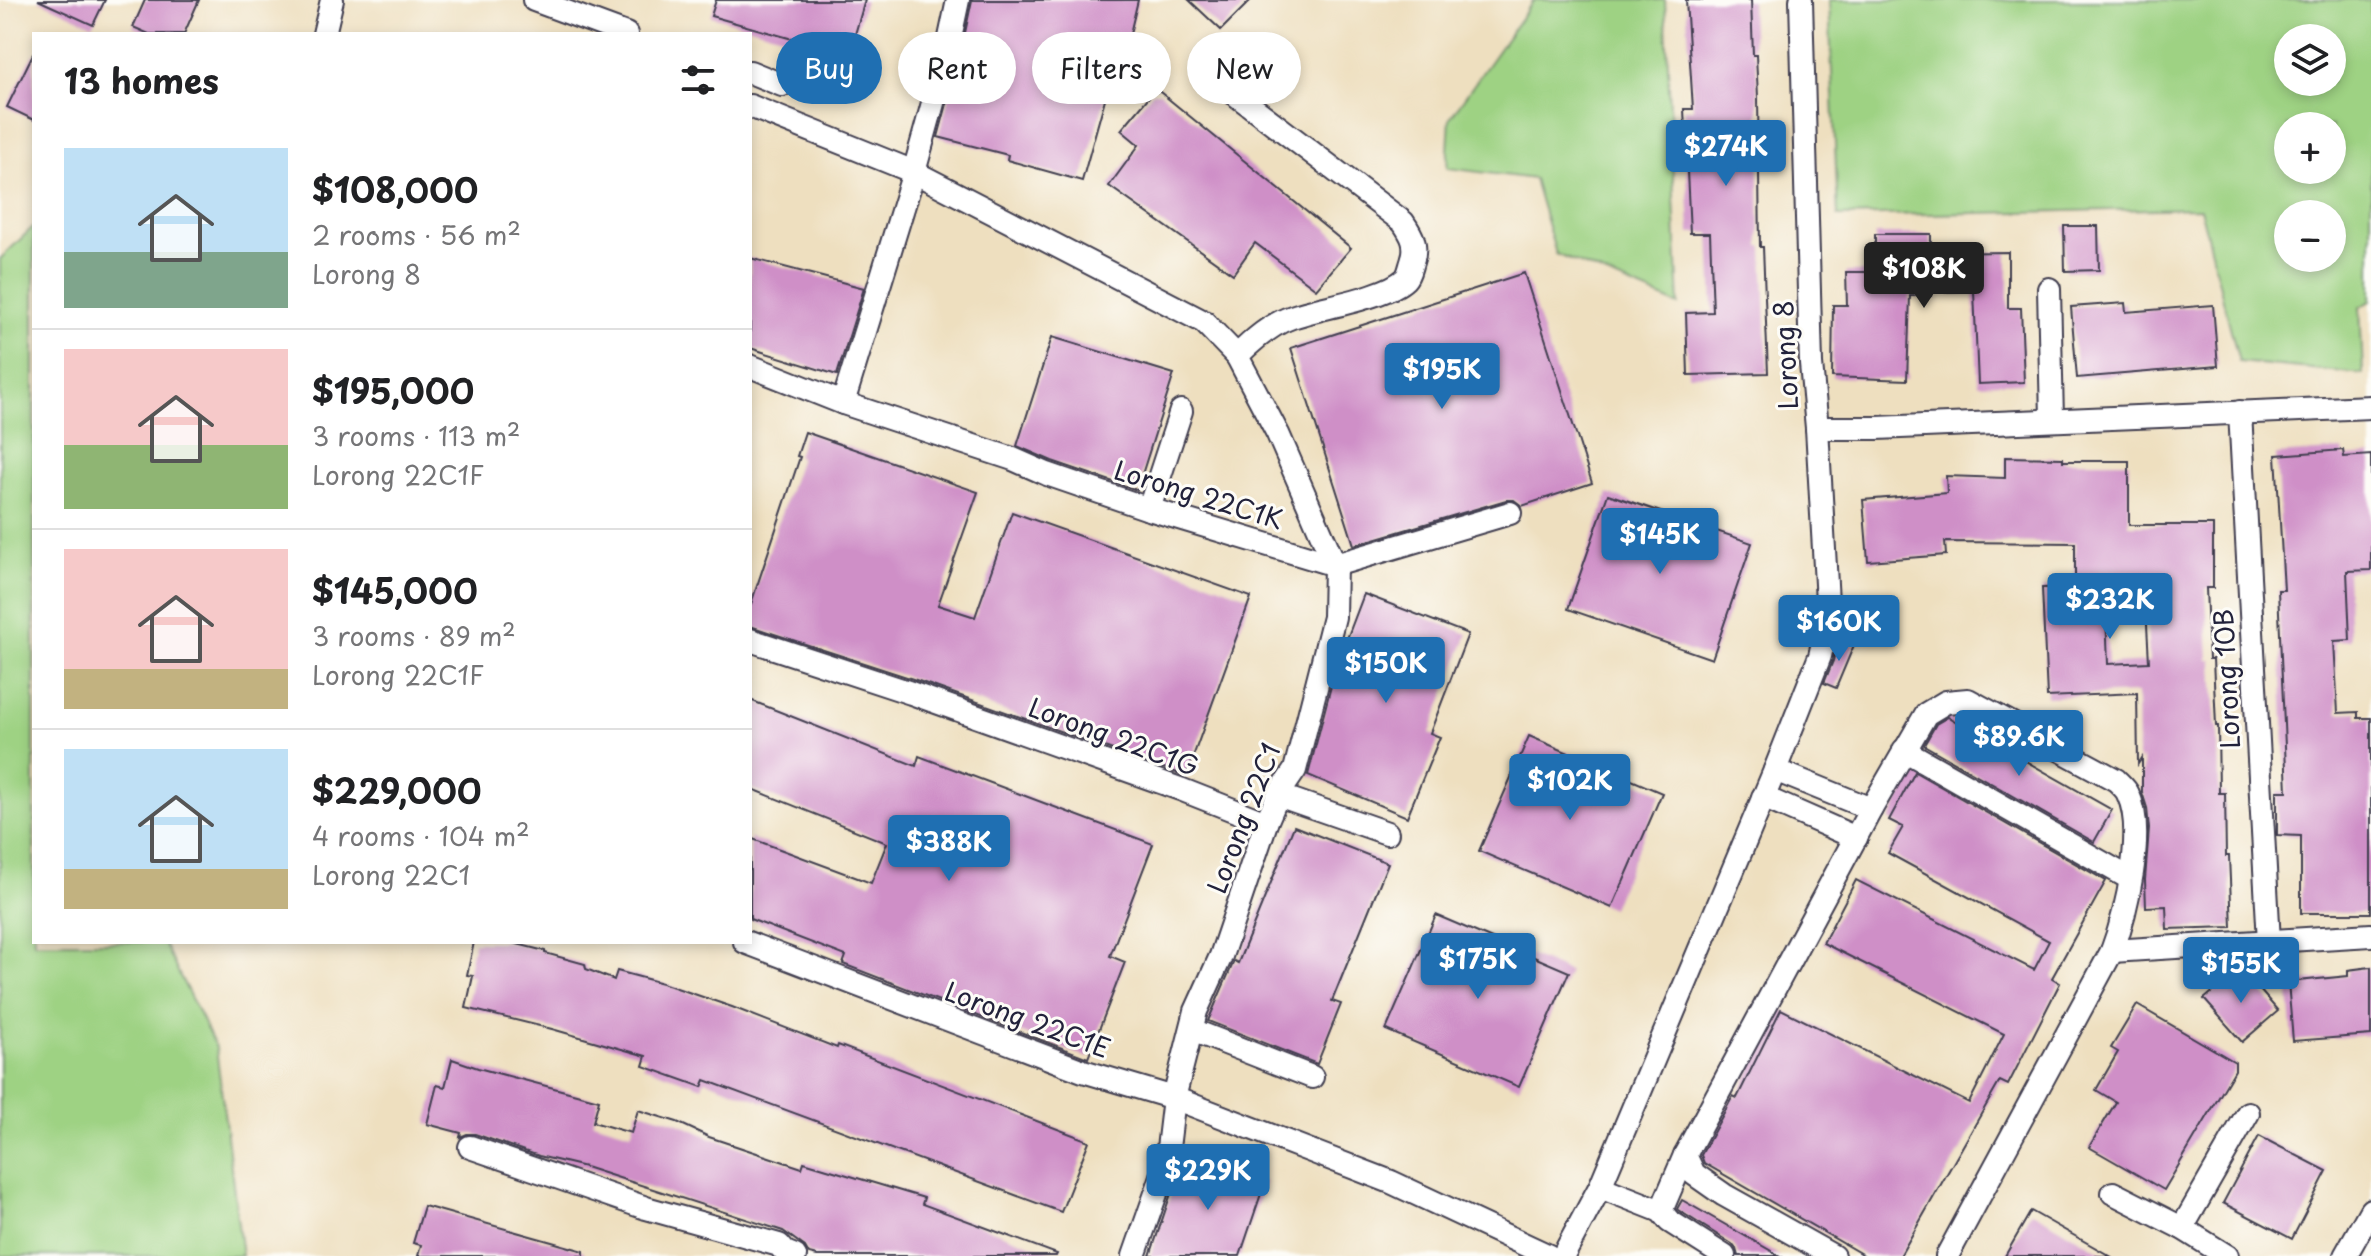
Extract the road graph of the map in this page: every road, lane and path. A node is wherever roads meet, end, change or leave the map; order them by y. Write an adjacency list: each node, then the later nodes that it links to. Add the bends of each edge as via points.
1 (332, 0): 5 (street)
2 (534, 0): 6 (street)
3 (958, 0): 11 (street)
4 (1801, 0): 20 (street, Lorong 8)
5 (324, 32)
6 (621, 32)
7 (752, 73): 8 (street)
8 (776, 83)
9 (1247, 104): 13 (street, via 1403,222 1414,237 1415,255 1407,277 1394,286 1292,317 1252,340)
10 (752, 107): 11 (street, Lorong 22C1)
11 (914, 172): 13 (street, Lorong 22C1, via 1204,322); 15 (street)
12 (2049, 289): 19 (street)
13 (1237, 356): 23 (street, Lorong 22C1, via 1278,434)
14 (752, 367): 15 (street, Lorong 22C1K)
15 (843, 403): 21 (street, Lorong 22C1K)
16 (2371, 407): 18 (street, Lorong 8)
17 (1181, 411): 21 (street)
18 (2240, 412): 19 (street, Lorong 8); 35 (street, Lorong 10B)
19 (2052, 419): 20 (street, Lorong 8)
20 (1817, 428): 26 (street, via 1828,619 1820,656)
21 (1149, 509): 23 (street, Lorong 22C1K)
22 (1510, 513): 23 (street)
23 (1335, 565): 27 (street, Lorong 22C1, via 1334,617 1295,770)
24 (752, 641): 30 (street, Lorong 22C1G)
25 (1904, 750): 29 (street); 33 (street); 33 (street, via 1926,714 1946,702 1968,700 2116,780 2132,808 2135,850)
26 (1775, 770): 28 (street); 29 (street)
27 (1278, 795): 30 (street, Lorong 22C1); 31 (street)
28 (1763, 797): 32 (street); 44 (street)
29 (1871, 809): 32 (street)
30 (1266, 823): 38 (street, Lorong 22C1)
31 (1387, 833)
32 (1856, 838): 43 (street)
33 (2129, 878): 37 (street, via 2125,917)
34 (2371, 935): 35 (street)
35 (2269, 942): 37 (street)
36 (750, 944): 40 (street, Lorong 22C1E, via 1083,1071)
37 (2112, 951): 55 (street)
38 (1192, 1030): 39 (street); 40 (street, Lorong 22C1)
39 (1312, 1077)
40 (1174, 1098): 50 (street, Lorong 22C1, via 1166,1165); 51 (street, Lorong 22C1E, via 1391,1182)
41 (2248, 1113): 48 (street)
42 (470, 1147): 49 (street, via 646,1208 779,1245)
43 (1685, 1155): 47 (street); 54 (street, via 1694,1174 1724,1195)
44 (1600, 1187): 47 (street); 52 (street)
45 (2113, 1193): 48 (street)
46 (2371, 1210): 57 (street)
47 (1661, 1211): 53 (street)
48 (2182, 1228): 56 (street)
49 (790, 1254)
50 (1134, 1256)
51 (1549, 1256)
52 (1563, 1256)
53 (1724, 1256)
54 (1833, 1256)
55 (1947, 1256)
56 (2227, 1256)
57 (2345, 1256)

